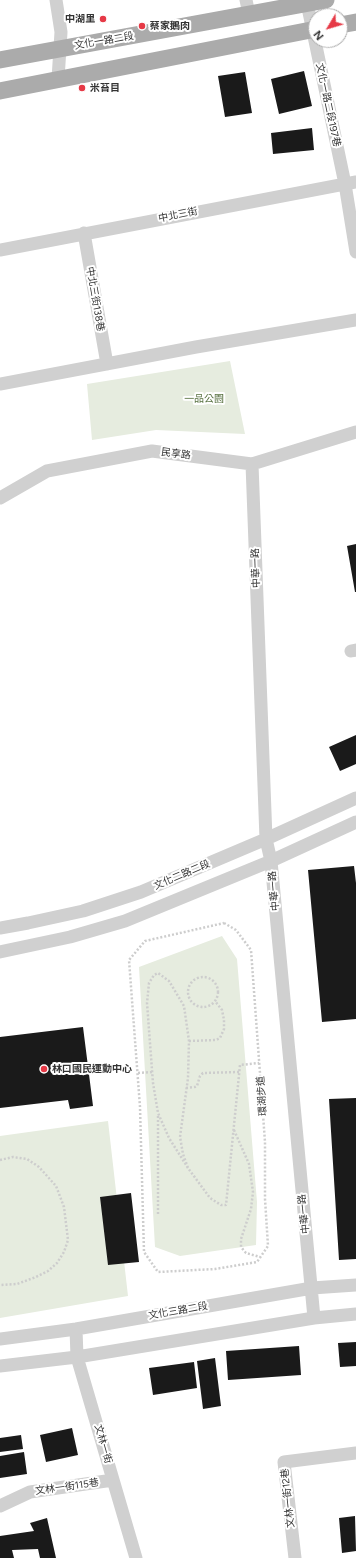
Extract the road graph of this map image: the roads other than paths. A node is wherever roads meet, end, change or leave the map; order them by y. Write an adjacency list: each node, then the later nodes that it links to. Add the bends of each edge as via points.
1 (48, 0): 2 (street)
2 (54, 0): 9 (street, via 61,32)
3 (326, 0): 4 (main road, 文化一路二段)
4 (307, 3): 5 (main road, 文化一路二段); 6 (street, 文化一路二段197巷)
5 (248, 7): 9 (main road, 文化一路二段)
6 (308, 8)
7 (308, 30): 11 (main road)
8 (318, 48): 13 (street, 文化一路二段197巷)
9 (60, 49): 10 (main road, 文化一路二段); 11 (street)
10 (0, 60)
11 (58, 79): 12 (main road)
12 (0, 90)
13 (350, 183): 14 (street, 中北三街); 16 (street, 文化一路二段197巷)
14 (84, 233): 15 (street, 中北三街); 18 (street, 中北三街138巷)
15 (0, 250)
16 (356, 252)
17 (356, 320): 18 (street)
18 (107, 364): 19 (street)
19 (0, 384)
20 (356, 432): 21 (street, 民享路)
21 (252, 464): 22 (street, 民享路, via 152,451 47,471); 25 (street, 中華一路)
22 (0, 498)
23 (356, 798): 25 (street, 文化二路二段)
24 (356, 822): 26 (street, 文化二路二段)
25 (266, 839): 26 (street, 中華一路); 27 (street, 文化二路二段, via 142,892 90,909)
26 (272, 862): 28 (street, 文化二路二段, via 125,921 70,938); 30 (street, 中華一路, via 298,1162)
27 (0, 928)
28 (0, 952)
29 (356, 1285): 30 (street, 文化三路二段)
30 (312, 1288): 32 (street, 中華一路); 33 (street, 文化三路二段)
31 (356, 1314): 32 (street)
32 (314, 1318): 35 (street)
33 (76, 1329): 34 (street, 文化三路二段); 35 (street, 文林一街)
34 (0, 1339)
35 (78, 1357): 36 (street); 38 (street, 文林一街)
36 (0, 1366)
37 (356, 1453): 41 (street, 文林一街12巷, via 284,1462)
38 (113, 1480): 39 (street, 文林一街115巷, via 30,1492); 40 (street, 文林一街)
39 (0, 1506)
40 (136, 1558)
41 (295, 1558)

